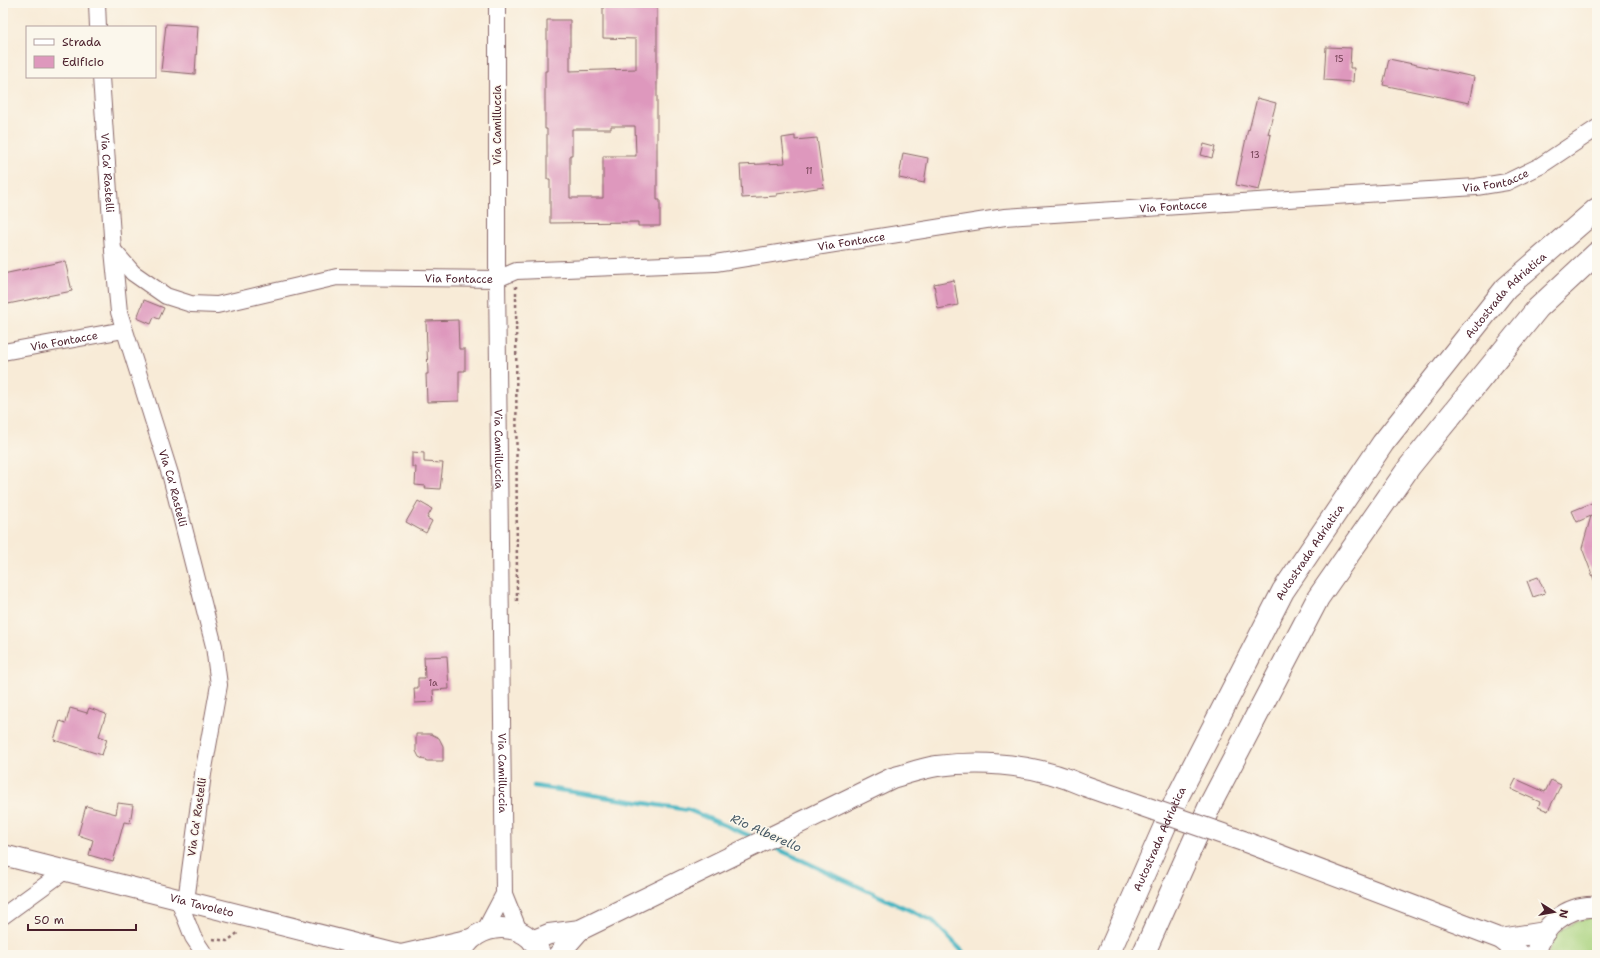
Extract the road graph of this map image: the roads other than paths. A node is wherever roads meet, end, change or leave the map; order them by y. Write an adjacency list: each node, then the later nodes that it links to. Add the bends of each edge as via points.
1 (97, 3): 3 (street)
2 (496, 3): 9 (street, Via Camilluccia)
3 (98, 26)
4 (102, 78): 7 (street, Via Ca' Rastelli)
5 (1597, 128): 9 (street, Via Fontacce, via 1540,166 1507,182 1476,187 1006,217 714,263 516,271)
6 (1597, 209): 26 (highway, Autostrada Adriatica, via 1506,288 1383,443 1284,591 1178,796)
7 (113, 250): 9 (street, Via Fontacce, via 133,273 166,296 191,304 217,305 337,277); 10 (street, Via Ca' Rastelli, via 119,312)
8 (1597, 253): 27 (highway, via 1538,308 1414,460 1318,598 1211,803)
9 (497, 279): 14 (street, Via Camilluccia)
10 (124, 330): 11 (street, Via Fontacce); 15 (street, Via Ca' Rastelli, via 171,477 214,646 219,685)
11 (3, 352)
12 (3, 855): 13 (main road, Via Tavoleto)
13 (66, 870): 15 (main road, Via Tavoleto); 17 (street)
14 (504, 894): 21 (street, Via Camilluccia); 22 (street, Via Camilluccia)
15 (182, 900): 23 (street, via 193,937); 24 (main road, Via Tavoleto)
16 (1597, 907): 19 (main road, via 1584,907 1565,914)
17 (3, 916)
18 (580, 930): 20 (main road, bridge, via 892,778 936,766 1004,764 1068,778); 22 (main road, via 549,934); 25 (main road)
19 (1545, 932): 20 (main road); 29 (main road)
20 (1501, 939): 28 (main road)
21 (472, 942): 22 (main road, Via Tavoleto, via 496,928 508,928); 24 (main road, Via Tavoleto)
22 (531, 943)
23 (205, 955)
24 (401, 955)
25 (558, 955)
26 (1108, 955)
27 (1142, 955)
28 (1521, 955)
29 (1536, 955)

